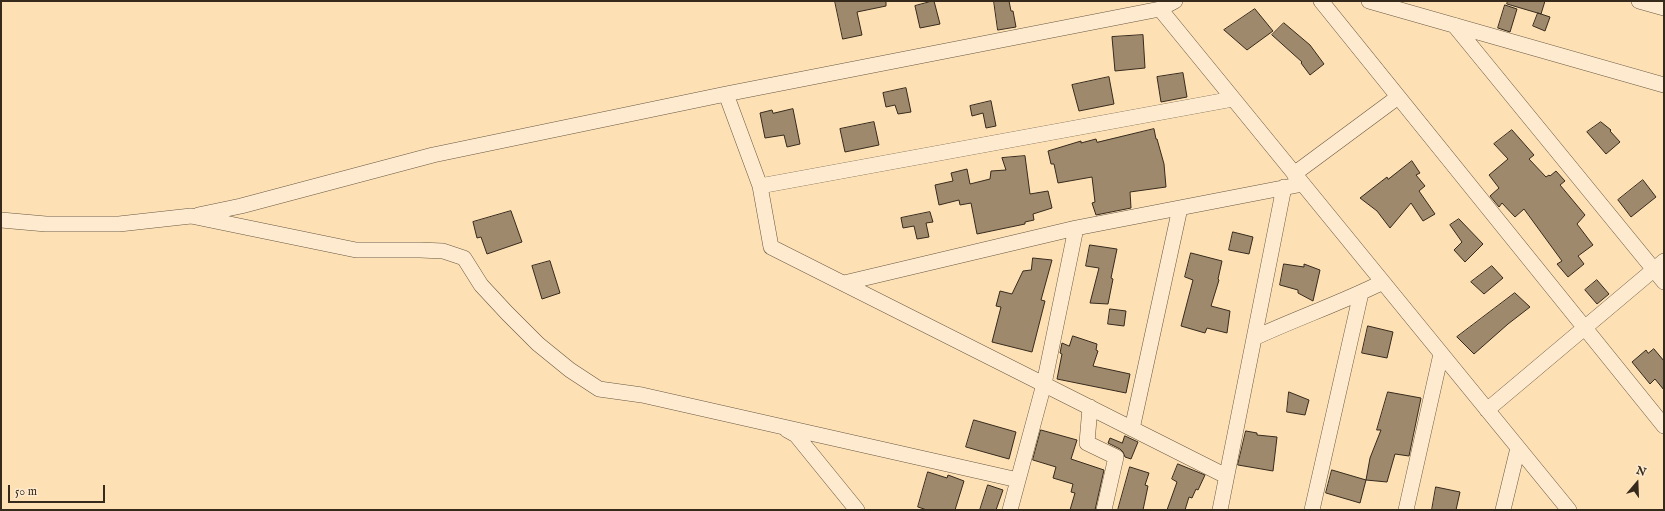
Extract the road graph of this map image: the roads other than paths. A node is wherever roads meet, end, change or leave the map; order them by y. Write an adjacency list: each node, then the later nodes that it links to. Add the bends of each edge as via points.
1 (1175, 1): 6 (street)
2 (1321, 1): 10 (street)
3 (1369, 1): 7 (street)
4 (1639, 1): 5 (street)
5 (1664, 8)
6 (1160, 9): 9 (street); 11 (street)
7 (1454, 25): 8 (street); 19 (street)
8 (1664, 85)
9 (726, 94): 13 (street); 16 (street, via 433,155 241,206)
10 (1398, 96): 12 (street); 24 (street)
11 (1233, 99): 12 (street); 13 (street)
12 (1299, 179): 14 (street); 20 (street)
13 (760, 186): 22 (street, via 771,247)
14 (1284, 188): 15 (street); 25 (street)
15 (1180, 208): 18 (street); 32 (street)
16 (191, 216): 17 (street, via 119,224 46,224); 30 (street, via 356,250 420,250 443,252 464,258 481,285 532,339 570,370 599,389 642,395)
17 (1, 220)
18 (1076, 228): 22 (street); 27 (street)
19 (1659, 266): 21 (street); 24 (street)
20 (1382, 282): 23 (street); 26 (street)
21 (1664, 282)
22 (844, 283): 27 (street)
23 (1361, 293): 25 (street); 40 (street)
24 (1585, 328): 29 (street); 31 (street)
25 (1254, 338): 34 (street)
26 (1441, 354): 29 (street); 41 (street)
27 (1044, 384): 28 (street); 35 (street)
28 (1090, 408): 32 (street); 38 (street, via 1087,443 1116,457)
29 (1487, 410): 33 (street)
30 (775, 425): 35 (street); 36 (street, via 796,434)
31 (1664, 426)
32 (1132, 429): 34 (street)
33 (1518, 448): 42 (street); 43 (street)
34 (1226, 476): 39 (street)
35 (1018, 480): 37 (street)
36 (857, 510)
37 (1010, 510)
38 (1104, 510)
39 (1220, 510)
40 (1312, 510)
41 (1406, 510)
42 (1502, 510)
43 (1569, 510)

